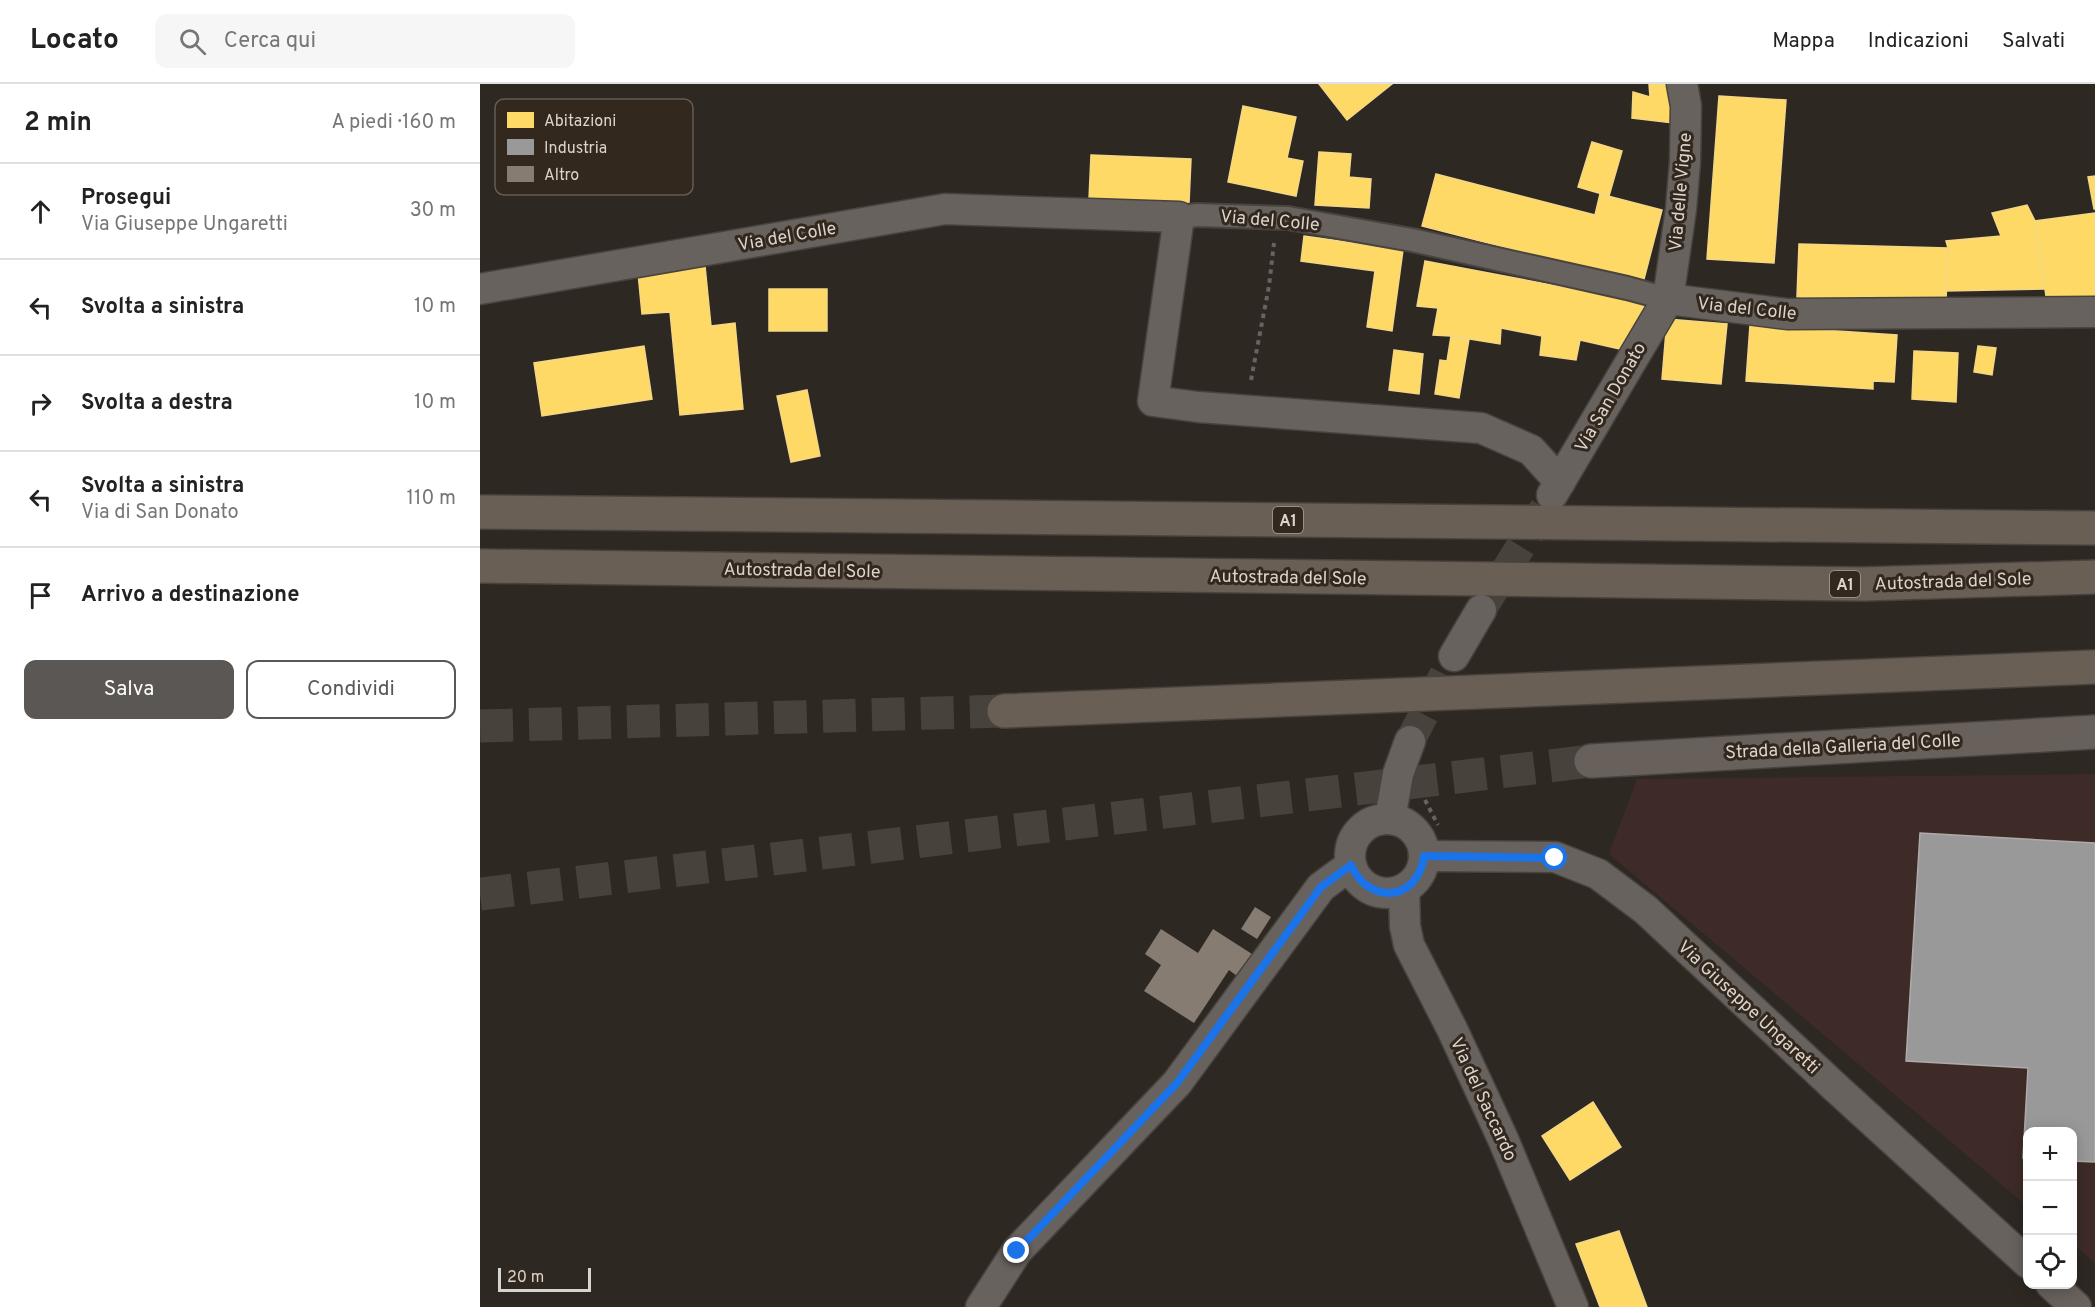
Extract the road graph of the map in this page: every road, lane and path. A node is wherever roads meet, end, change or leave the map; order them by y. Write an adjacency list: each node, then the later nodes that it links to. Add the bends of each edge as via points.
1 (1682, 84): 5 (street, Via delle Vigne, via 1686,106 1685,162)
2 (1179, 217): 3 (street, Via del Colle); 4 (street, Via del Colle, via 945,209); 7 (street, via 1153,401)
3 (1277, 218): 5 (street, Via del Colle, via 1412,240); 7 (path)
4 (480, 289)
5 (1668, 300): 6 (street, Via del Colle, via 1786,314); 7 (street, Via San Donato, via 1556,489 1531,450 1481,428)
6 (2095, 312)
7 (1246, 410)
8 (480, 512): 9 (highway, A1)
9 (2095, 528)
10 (480, 566): 11 (highway, Autostrada del Sole / A1, via 1863,584)
11 (2095, 577)
12 (1481, 610): 13 (street)
13 (1454, 656)
14 (2095, 667): 15 (highway)
15 (1004, 711)
16 (2095, 732): 18 (main road, Strada della Galleria del Colle)
17 (1410, 741): 19 (street, via 1398,774)
18 (1591, 761)
19 (1390, 819): 20 (street, via 1400,821 1418,835); 21 (street, via 1365,826 1357,835)
20 (1424, 856): 22 (street, via 1419,876); 23 (street, Via Giuseppe Ungaretti, via 1555,858 1598,874 1646,910)
21 (1351, 865): 22 (street, via 1356,876 1372,890); 25 (street, via 1321,887 1177,1083 1017,1251)
22 (1404, 890): 26 (street, Via del Saccardo, via 1409,945 1503,1139)
23 (2023, 1258)
24 (2056, 1289): 27 (street)
25 (981, 1307)
26 (1573, 1307)
27 (2076, 1307)

